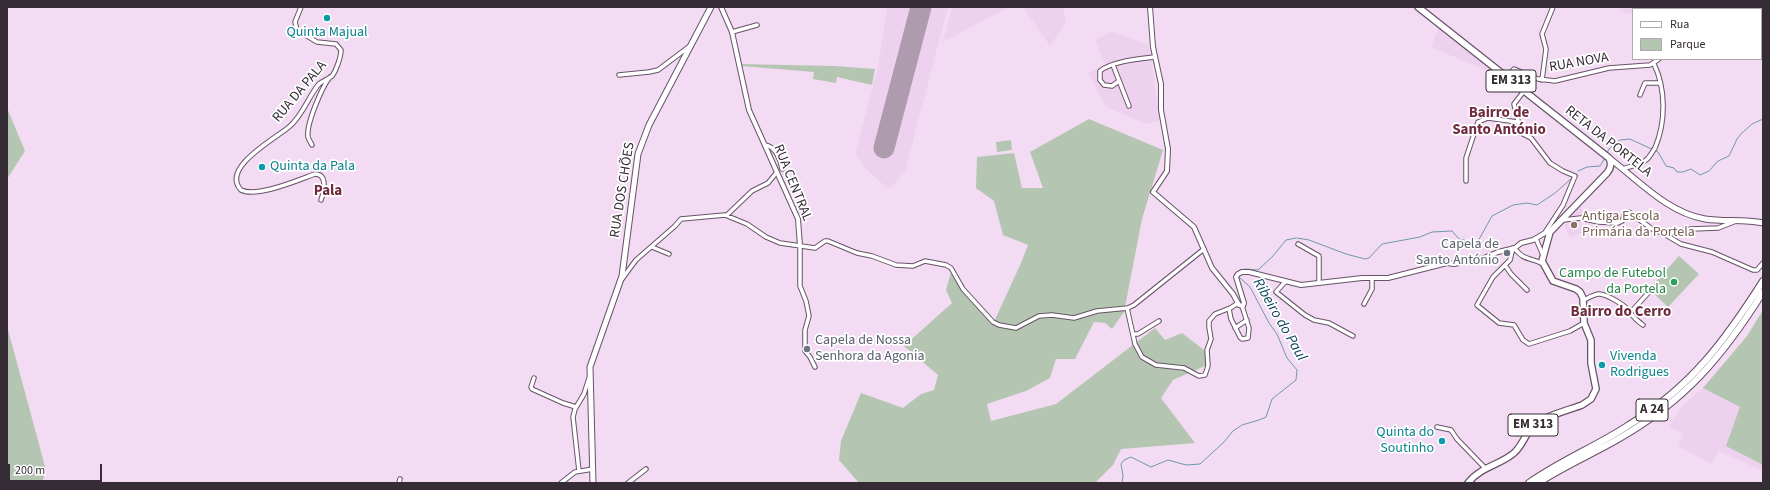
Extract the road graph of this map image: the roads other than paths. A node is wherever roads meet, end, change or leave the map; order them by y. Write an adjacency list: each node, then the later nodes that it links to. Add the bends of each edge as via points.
1 (301, 7): 15 (street, RUA DA PALA, via 295,22 297,30 316,41 334,43 340,49 339,59)
2 (712, 7): 9 (main road, RUA DOS CHÕES)
3 (1150, 7): 10 (street)
4 (1418, 7): 16 (main road, RETA DA PORTELA / EM 313)
5 (1553, 7): 17 (street, via 1542,34 1546,50)
6 (721, 8): 8 (street, RUA CENTRAL)
7 (757, 25): 8 (street)
8 (732, 32): 25 (street, RUA CENTRAL, via 747,104)
9 (692, 44): 14 (street, via 660,69); 52 (main road, RUA DOS CHÕES, via 640,146)
10 (1155, 57): 13 (street); 45 (street, via 1161,84 1160,106 1168,146 1168,162 1166,172 1153,192 1193,226)
11 (1658, 60): 12 (street)
12 (1654, 64): 17 (street, RUA NOVA, via 1606,68 1558,81); 19 (street)
13 (1113, 65): 18 (street); 18 (street, via 1100,71 1100,80 1108,86)
14 (619, 75)
15 (331, 76): 24 (street, via 322,89 309,127 308,137); 32 (street, RUA DA PALA, via 318,86 290,126 245,160 236,177 240,189 252,192 320,174 324,183)
16 (1507, 77): 17 (street, RUA NOVA, via 1514,69); 20 (main road, RETA DA PORTELA / EM 313)
17 (1542, 80)
18 (1119, 81): 22 (street)
19 (1659, 83): 21 (street, via 1645,83); 28 (street, via 1663,118 1654,150 1646,161)
20 (1524, 91): 23 (street, via 1514,103); 26 (main road, RETA DA PORTELA / EM 313)
21 (1640, 95)
22 (1129, 106)
23 (1517, 122): 31 (street, via 1488,118 1478,122 1466,158); 38 (street, via 1521,133 1531,138 1548,161 1575,176 1563,205)
24 (312, 145)
25 (765, 145): 27 (street, via 771,147 778,156); 29 (street, RUA CENTRAL)
26 (1609, 158): 28 (main road, RETA DA PORTELA); 30 (main road, via 1611,165)
27 (782, 169)
28 (1624, 169): 30 (main road, via 1616,168); 35 (main road, RETA DA PORTELA, via 1684,213 1704,219)
29 (777, 172): 33 (street, via 768,183 750,192); 42 (street, RUA CENTRAL, via 798,219)
30 (1607, 173): 34 (main road)
31 (1466, 181)
32 (321, 200)
33 (727, 216): 42 (street, via 782,244); 43 (street, via 682,218)
34 (1560, 220): 37 (main road); 39 (street, via 1579,218 1618,223 1629,212 1652,229)
35 (1737, 221): 36 (main road, RETA DA PORTELA); 39 (street, via 1718,228 1687,229)
36 (1763, 223)
37 (1550, 230): 38 (street); 47 (main road)
38 (1544, 234): 40 (street)
39 (1664, 234): 49 (street, via 1681,244 1712,252 1753,270 1758,269)
40 (1536, 239): 44 (street); 47 (street)
41 (1298, 244): 55 (street, via 1319,256)
42 (800, 246): 62 (street, via 816,248 825,241 830,241 858,254 898,265 913,266 925,262 945,264 951,268 963,289 997,325 1016,328 1041,315 1072,318 1097,311); 72 (street, RUA CENTRAL, via 800,286 809,316 805,330 805,351)
43 (652, 247): 46 (street); 52 (street, via 636,260)
44 (1514, 248): 48 (street, via 1523,258); 50 (street, via 1510,260); 51 (street, via 1473,261 1442,264 1388,278)
45 (1204, 249): 60 (street, via 1214,271); 62 (street)
46 (669, 254)
47 (1543, 255): 48 (main road)
48 (1540, 262): 59 (main road, via 1552,281 1576,288)
49 (1763, 263)
50 (1505, 265): 56 (street); 67 (street, via 1493,276 1477,305 1499,323 1514,325 1522,340 1529,344 1570,331)
51 (1372, 278): 55 (street); 61 (street, via 1372,289)
52 (622, 279): 73 (main road, RUA DOS CHÕES, via 590,365)
53 (1763, 281): 85 (highway, A 24, via 1715,351 1670,397 1631,424)
54 (1286, 282): 55 (street, via 1299,285); 60 (street, via 1244,271 1239,273 1236,277 1244,304); 71 (street, via 1276,292 1300,312)
55 (1319, 282)
56 (1527, 290)
57 (1649, 292): 64 (street)
58 (1763, 292): 86 (highway, A 24, via 1717,358 1676,400 1618,439)
59 (1584, 300): 64 (street, via 1601,294 1620,303); 67 (main road, EM 313)
60 (1240, 304): 63 (street); 65 (street)
61 (1364, 304)
62 (1127, 308): 70 (street)
63 (1230, 308): 69 (street); 70 (street, via 1215,314 1209,320 1211,339 1207,350 1208,366 1202,376 1195,376 1184,368 1158,366 1145,359 1136,347)
64 (1631, 312): 68 (street)
65 (1247, 320): 69 (street); 69 (street, via 1248,338 1241,338)
66 (1159, 321): 70 (street, via 1138,334)
67 (1584, 323): 77 (main road, EM 313, via 1591,340 1596,384 1591,399 1537,423 1528,431 1514,453)
68 (1643, 325)
69 (1235, 328)
70 (1133, 334)
71 (1353, 336)
72 (815, 367)
73 (590, 376): 75 (street); 78 (main road, RUA DOS CHÕES)
74 (534, 378): 75 (street, via 532,389)
75 (576, 407): 80 (street, via 573,428)
76 (1437, 427): 77 (street, via 1451,430 1457,440)
77 (1485, 468): 84 (main road, EM 313)
78 (593, 469): 80 (street); 82 (main road, RUA DOS CHÕES)
79 (646, 469): 83 (street)
80 (579, 471): 81 (street)
81 (561, 483)
82 (593, 483)
83 (628, 483)
84 (1468, 483)
85 (1529, 483)
86 (1538, 483)

